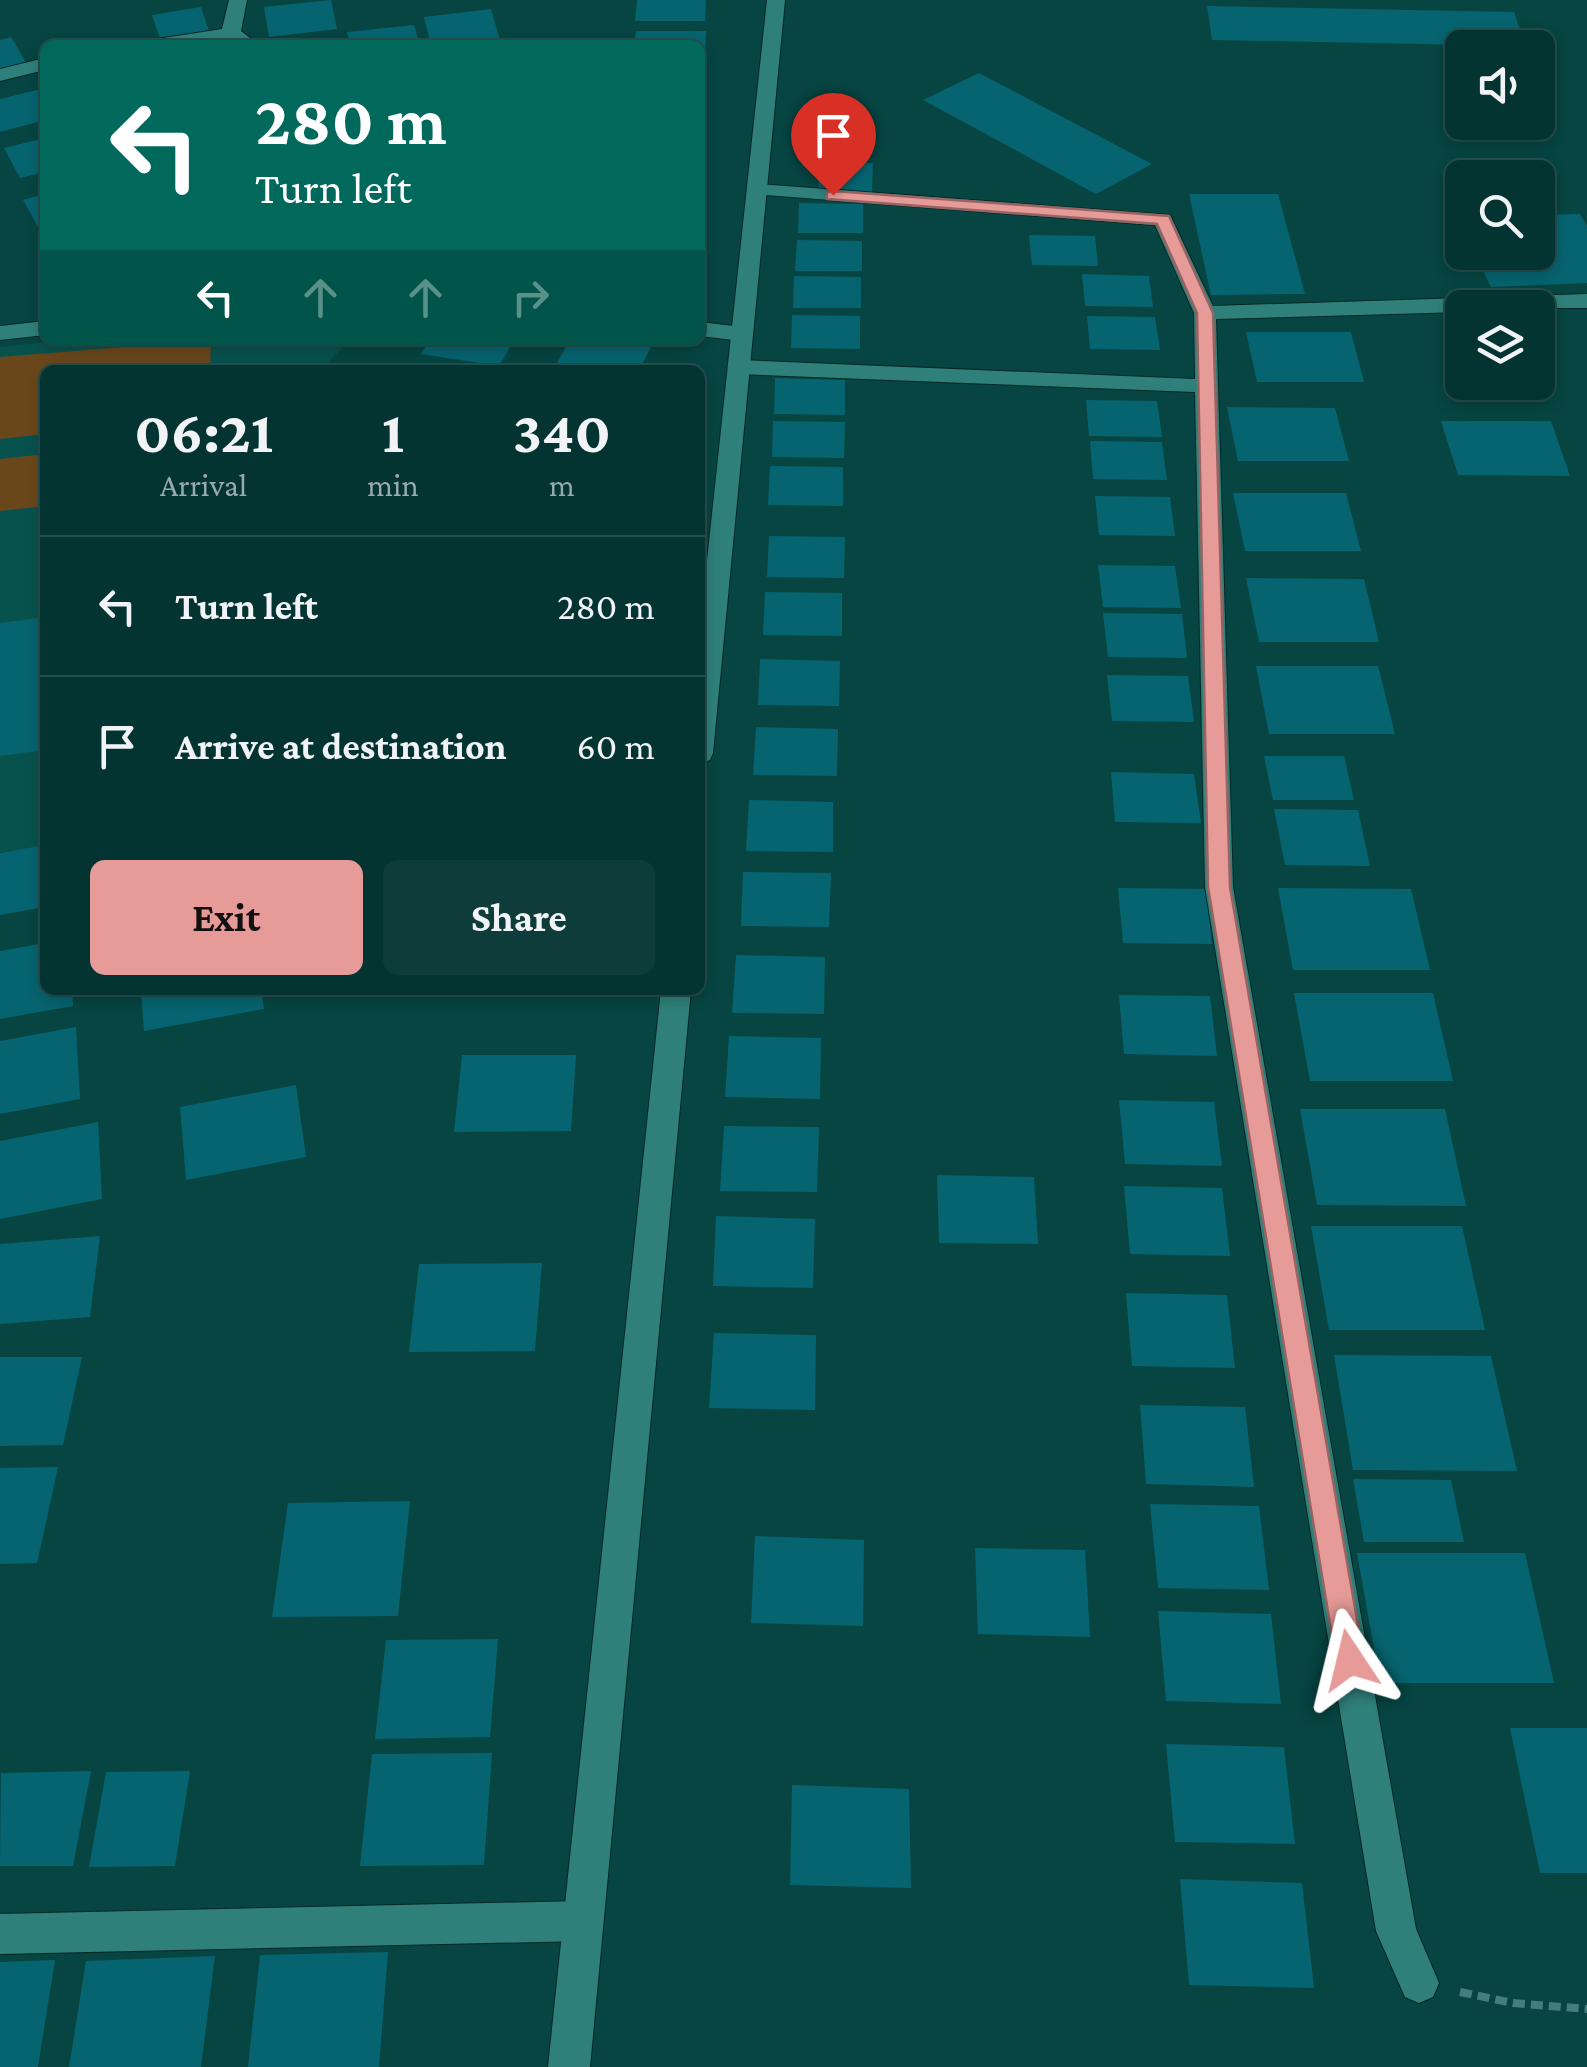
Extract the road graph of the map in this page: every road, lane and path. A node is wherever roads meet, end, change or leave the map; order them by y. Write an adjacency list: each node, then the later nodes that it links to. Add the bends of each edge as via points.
1 (238, 0): 3 (street)
2 (776, 0): 8 (street)
3 (230, 34): 4 (street); 5 (street)
4 (190, 40)
5 (240, 40)
6 (40, 65): 7 (street)
7 (0, 75)
8 (760, 190): 10 (street, via 1164,219); 14 (street)
9 (1587, 300): 10 (street)
10 (1205, 313): 16 (street)
11 (40, 329): 13 (street)
12 (705, 330): 14 (street)
13 (0, 333)
14 (742, 334): 15 (street)
15 (739, 367): 16 (street); 17 (street)
16 (1207, 386): 21 (street, via 1219,887 1396,1932)
17 (705, 704)
18 (675, 995): 19 (street)
19 (582, 1921): 20 (street); 23 (street)
20 (0, 1934)
21 (1420, 1983): 22 (path)
22 (1587, 2010)
23 (570, 2067)

